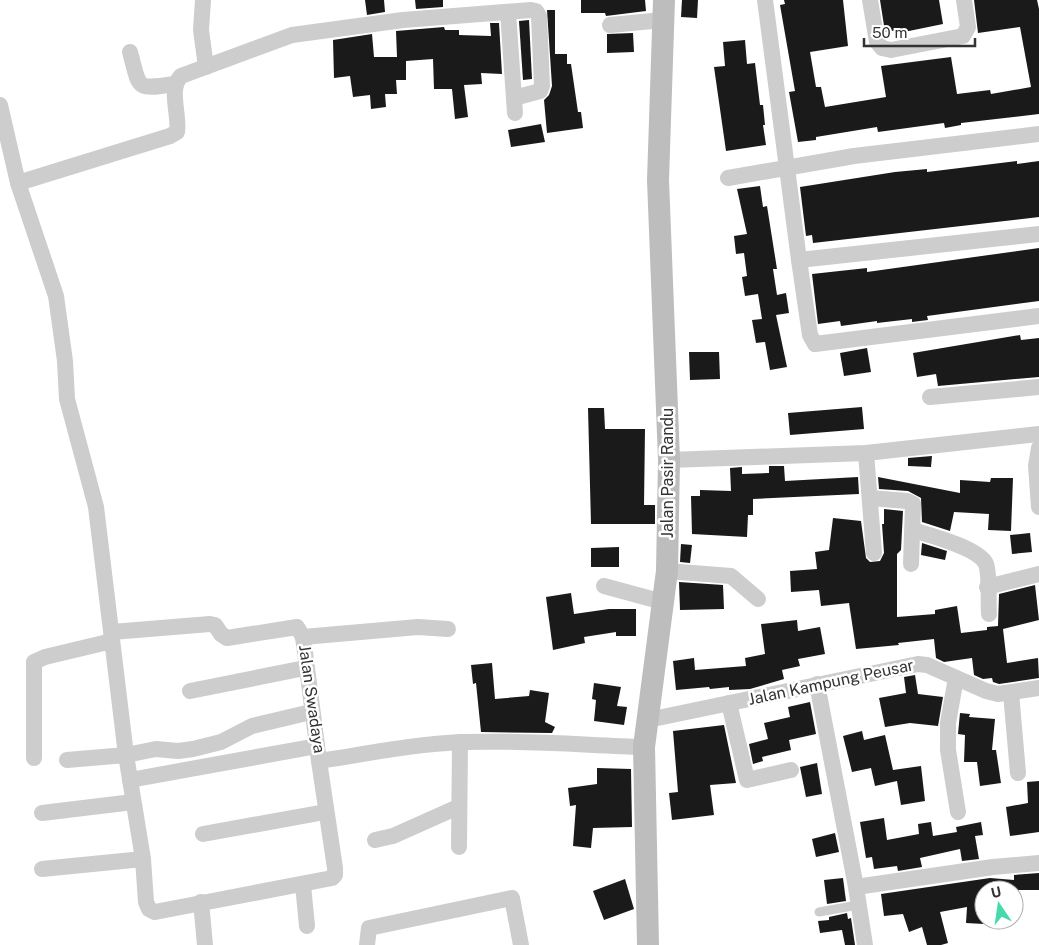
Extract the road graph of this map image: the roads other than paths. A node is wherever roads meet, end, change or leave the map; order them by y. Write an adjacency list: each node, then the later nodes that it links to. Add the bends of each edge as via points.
1 (203, 0): 9 (street, via 201,30)
2 (765, 0): 13 (street)
3 (870, 0): 4 (street, via 877,42 882,48 891,50 963,36 968,27)
4 (964, 0)
5 (518, 8): 5 (street, via 515,106 540,91 542,86 539,16 536,12); 9 (street, via 292,35)
6 (664, 10): 7 (street); 24 (main road, Jalan Pasir Randu, via 658,180)
7 (610, 25)
8 (130, 52): 10 (street, via 142,86)
9 (206, 67): 10 (street, via 181,76)
10 (175, 84): 15 (street, via 177,132)
11 (0, 105): 15 (street)
12 (1039, 134): 13 (street)
13 (785, 166): 14 (street); 17 (street)
14 (728, 178)
15 (18, 183): 38 (street, via 56,296 67,399 96,507)
16 (1039, 234): 17 (street)
17 (798, 260): 18 (street, via 810,335 815,344)
18 (1039, 316)
19 (1039, 387): 20 (street)
20 (930, 397)
21 (1039, 434): 23 (street)
22 (1039, 448): 26 (street, via 1036,466)
23 (866, 453): 24 (street); 25 (street)
24 (669, 460): 30 (main road, Jalan Pasir Randu)
25 (870, 498): 27 (street, via 913,504); 28 (street)
26 (1039, 506)
27 (913, 530): 29 (street); 33 (street, via 948,540 980,557 986,564)
28 (874, 552)
29 (911, 564)
30 (667, 571): 34 (street, via 731,576); 35 (main road, Jalan Pasir Randu)
31 (1039, 574): 33 (street)
32 (604, 586): 35 (street)
33 (987, 587): 36 (street)
34 (758, 599)
35 (663, 602): 48 (main road, Jalan Pasir Randu)
36 (989, 614)
37 (448, 629): 39 (street, via 418,626)
38 (112, 637): 39 (street, Jalan Swadaya, via 210,624 227,638 292,626 301,631); 52 (street); 53 (street, via 34,662)
39 (303, 637): 40 (street, Jalan Swadaya)
40 (305, 668): 44 (street); 47 (street, Jalan Swadaya)
41 (956, 678): 42 (street, Jalan Kampung Peusar, via 918,664); 45 (street, Jalan Kampung Peusar, via 986,691 998,694); 61 (street, via 948,723 948,750)
42 (816, 684): 46 (street, Jalan Kampung Peusar); 70 (street)
43 (1039, 688): 45 (street, Jalan Kampung Peusar)
44 (190, 692)
45 (1011, 692): 56 (street)
46 (729, 703): 48 (street, Jalan Kampung Peusar); 55 (street, via 747,780)
47 (311, 712): 51 (street, Jalan Swadaya); 52 (street, via 252,726 221,742 193,749 156,749)
48 (648, 720): 50 (main road, Jalan Pasir Randu)
49 (460, 742): 50 (street, Jalan Swadaya, via 532,741); 51 (street, Jalan Swadaya); 59 (street)
50 (644, 747): 78 (main road, Jalan Pasir Randu)
51 (318, 753): 57 (street); 60 (street)
52 (126, 755): 54 (street); 57 (street)
53 (34, 758)
54 (67, 760)
55 (791, 770)
56 (1018, 773)
57 (130, 780): 58 (street)
58 (133, 802): 62 (street); 66 (street)
59 (458, 807): 64 (street, via 393,836); 65 (street)
60 (325, 812): 63 (street); 69 (street, via 335,875)
61 (958, 812)
62 (42, 813)
63 (203, 834)
64 (375, 840)
65 (459, 846)
66 (143, 859): 68 (street); 71 (street, via 149,909 154,912)
67 (1039, 863): 70 (street)
68 (42, 869)
69 (303, 885): 71 (street); 74 (street)
70 (856, 887): 72 (street)
71 (201, 902): 75 (street)
72 (858, 905): 73 (lane); 79 (street)
73 (819, 912)
74 (307, 926)
75 (203, 944)
76 (367, 945): 77 (street, via 369,928 512,898)
77 (521, 945)
78 (648, 945)
79 (865, 945)

